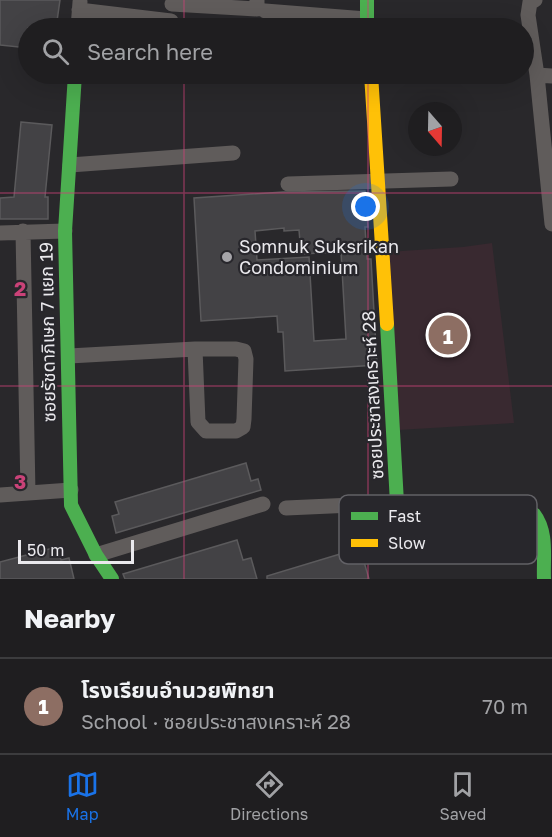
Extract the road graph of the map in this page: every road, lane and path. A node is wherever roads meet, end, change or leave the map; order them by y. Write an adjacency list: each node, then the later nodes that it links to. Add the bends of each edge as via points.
1 (367, 0): 9 (street)
2 (535, 0): 10 (street, via 530,2)
3 (172, 2): 5 (street, via 257,9); 7 (street)
4 (80, 5): 6 (street)
5 (261, 5): 8 (street)
6 (139, 18)
7 (171, 18)
8 (334, 18)
9 (367, 18)
10 (529, 18)
11 (534, 38): 12 (street)
12 (544, 75): 20 (street)
13 (74, 84): 16 (street, ซอยรัชดาภิเษก 7 แยก 19)
14 (372, 84): 18 (street, ซอยประชาสงเคราะห์ 28)
15 (233, 153): 16 (street)
16 (70, 165): 22 (street, ซอยรัชดาภิเษก 7 แยก 19)
17 (451, 179): 18 (street)
18 (379, 180): 19 (street); 29 (street, ซอยประชาสงเคราะห์ 28)
19 (288, 184)
20 (552, 224)
21 (23, 231): 22 (street); 23 (street); 27 (street)
22 (65, 231): 25 (street, ซอยรัชดาภิเษก 7 แยก 19)
23 (0, 233)
24 (195, 350): 24 (street, via 244,351 244,419 243,427 236,431 206,431 198,422); 25 (street)
25 (69, 356): 26 (street, ซอยรัชดาภิเษก 7 แยก 19)
26 (71, 490): 27 (street); 34 (street, ซอยรัชดาภิเษก 7 แยก 19, via 71,505)
27 (28, 493): 28 (street)
28 (0, 495)
29 (397, 495)
30 (263, 504): 34 (street)
31 (339, 506): 32 (street)
32 (286, 508)
33 (537, 517): 36 (street, ซอยประชาสงเคราะห์ 28, via 542,529)
34 (96, 555): 35 (street, ซอยรัชดาภิเษก 7 แยก 19)
35 (112, 579)
36 (544, 579)

